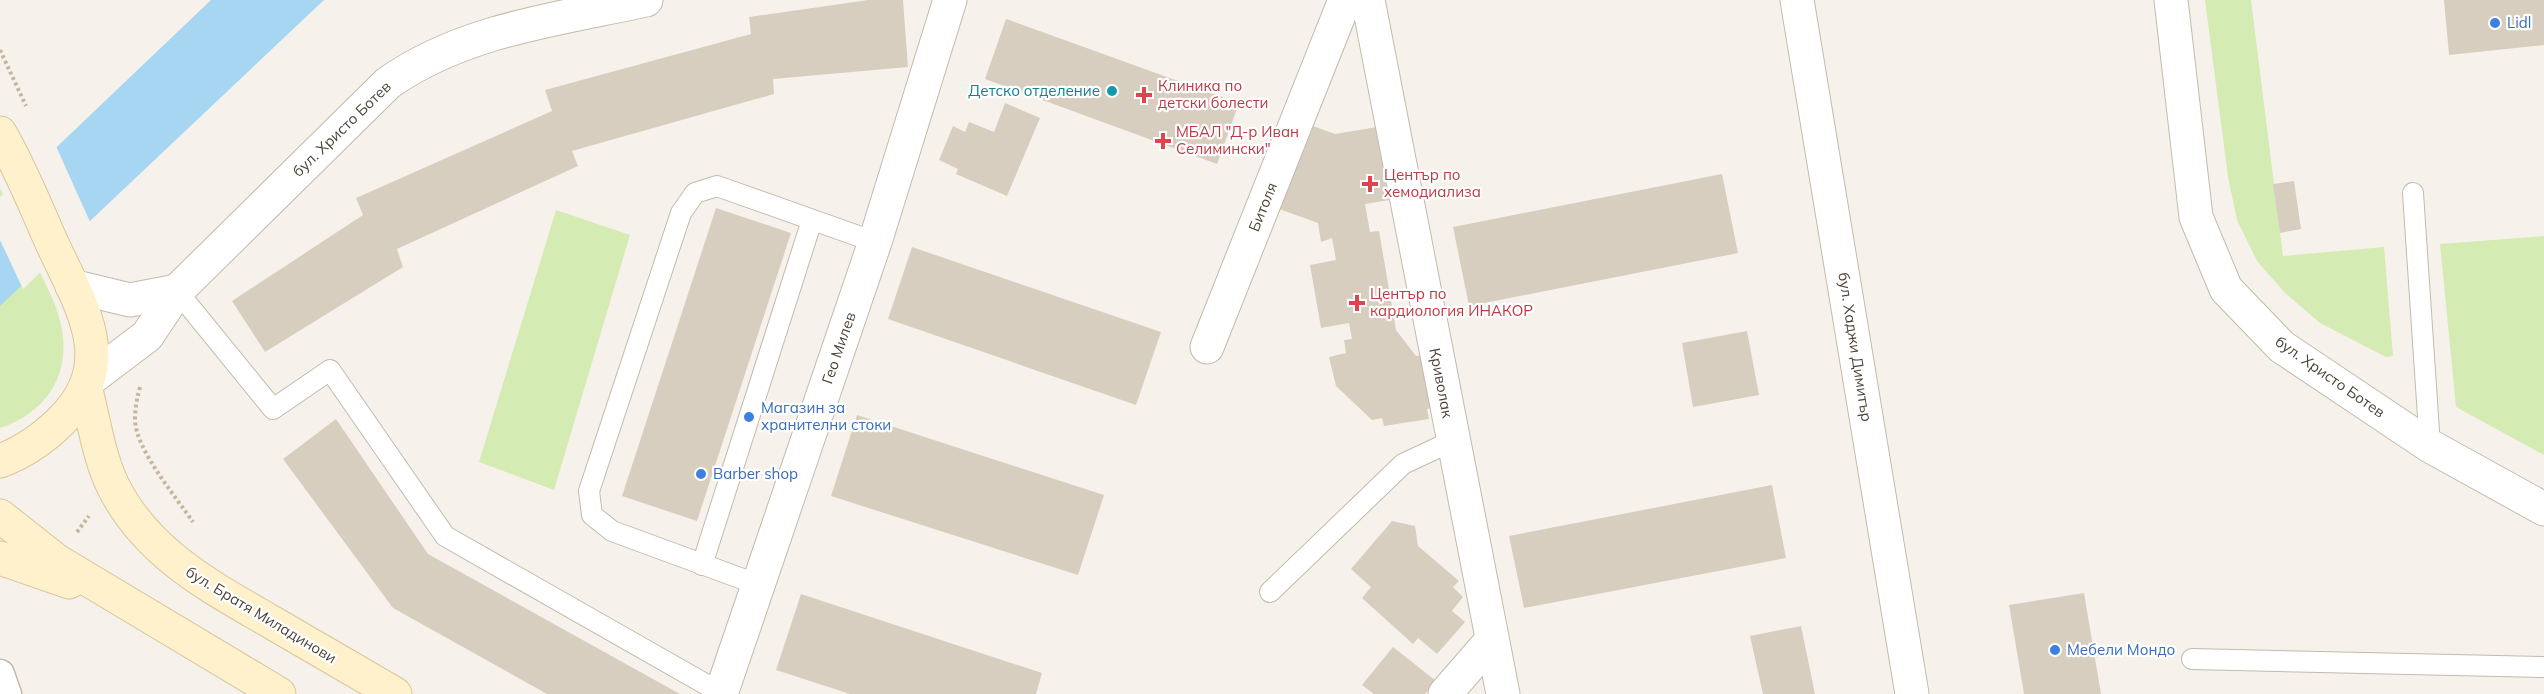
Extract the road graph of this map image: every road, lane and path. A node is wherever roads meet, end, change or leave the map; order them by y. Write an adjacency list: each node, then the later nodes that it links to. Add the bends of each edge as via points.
1 (646, 0): 14 (street, бул. Христо Ботев, via 496,33 410,68 388,83)
2 (950, 0): 12 (street, Гео Милев)
3 (1345, 0): 15 (street, Битоля)
4 (1368, 0): 18 (street, Криволак)
5 (1797, 0): 43 (street, бул. Хаджи Димитър)
6 (2171, 0): 19 (street, бул. Христо Ботев, via 2196,217 2226,289 2282,347)
7 (0, 50): 8 (path)
8 (29, 111)
9 (0, 133): 13 (main road)
10 (2413, 193): 19 (lane)
11 (812, 220): 12 (lane); 29 (lane); 29 (lane, via 717,186 695,193 681,213 589,491 592,515 612,531)
12 (875, 242): 30 (street, Гео Милев)
13 (69, 280): 14 (street, via 130,300); 17 (main road, via 93,349)
14 (177, 291): 17 (street, бул. Христо Ботев, via 147,336); 40 (lane, via 273,409 330,370 445,536)
15 (1207, 347)
16 (146, 379): 20 (path, via 136,400 135,421)
17 (88, 385): 21 (main road, via 66,416 42,438); 39 (main road, бул. Братя Миладинови, via 103,461 141,530 198,579)
18 (1452, 441): 31 (lane, via 1403,464); 33 (street, Криволак)
19 (2430, 446): 23 (street, бул. Христо Ботев)
20 (149, 456): 22 (path); 26 (path)
21 (0, 460)
22 (143, 460)
23 (2544, 509)
24 (92, 512): 27 (path)
25 (0, 516): 32 (main road, via 57,561)
26 (194, 522)
27 (72, 539)
28 (0, 558): 32 (main road)
29 (702, 566): 30 (lane)
30 (759, 585): 40 (street, Гео Милев)
31 (1270, 592)
32 (121, 600): 38 (main road)
33 (1491, 641): 41 (street); 42 (street, Криволак)
34 (2192, 658): 35 (lane)
35 (2544, 667)
36 (0, 674): 37 (street)
37 (7, 694)
38 (279, 694)
39 (395, 694)
40 (721, 694)
41 (1445, 694)
42 (1503, 694)
43 (1912, 694)

